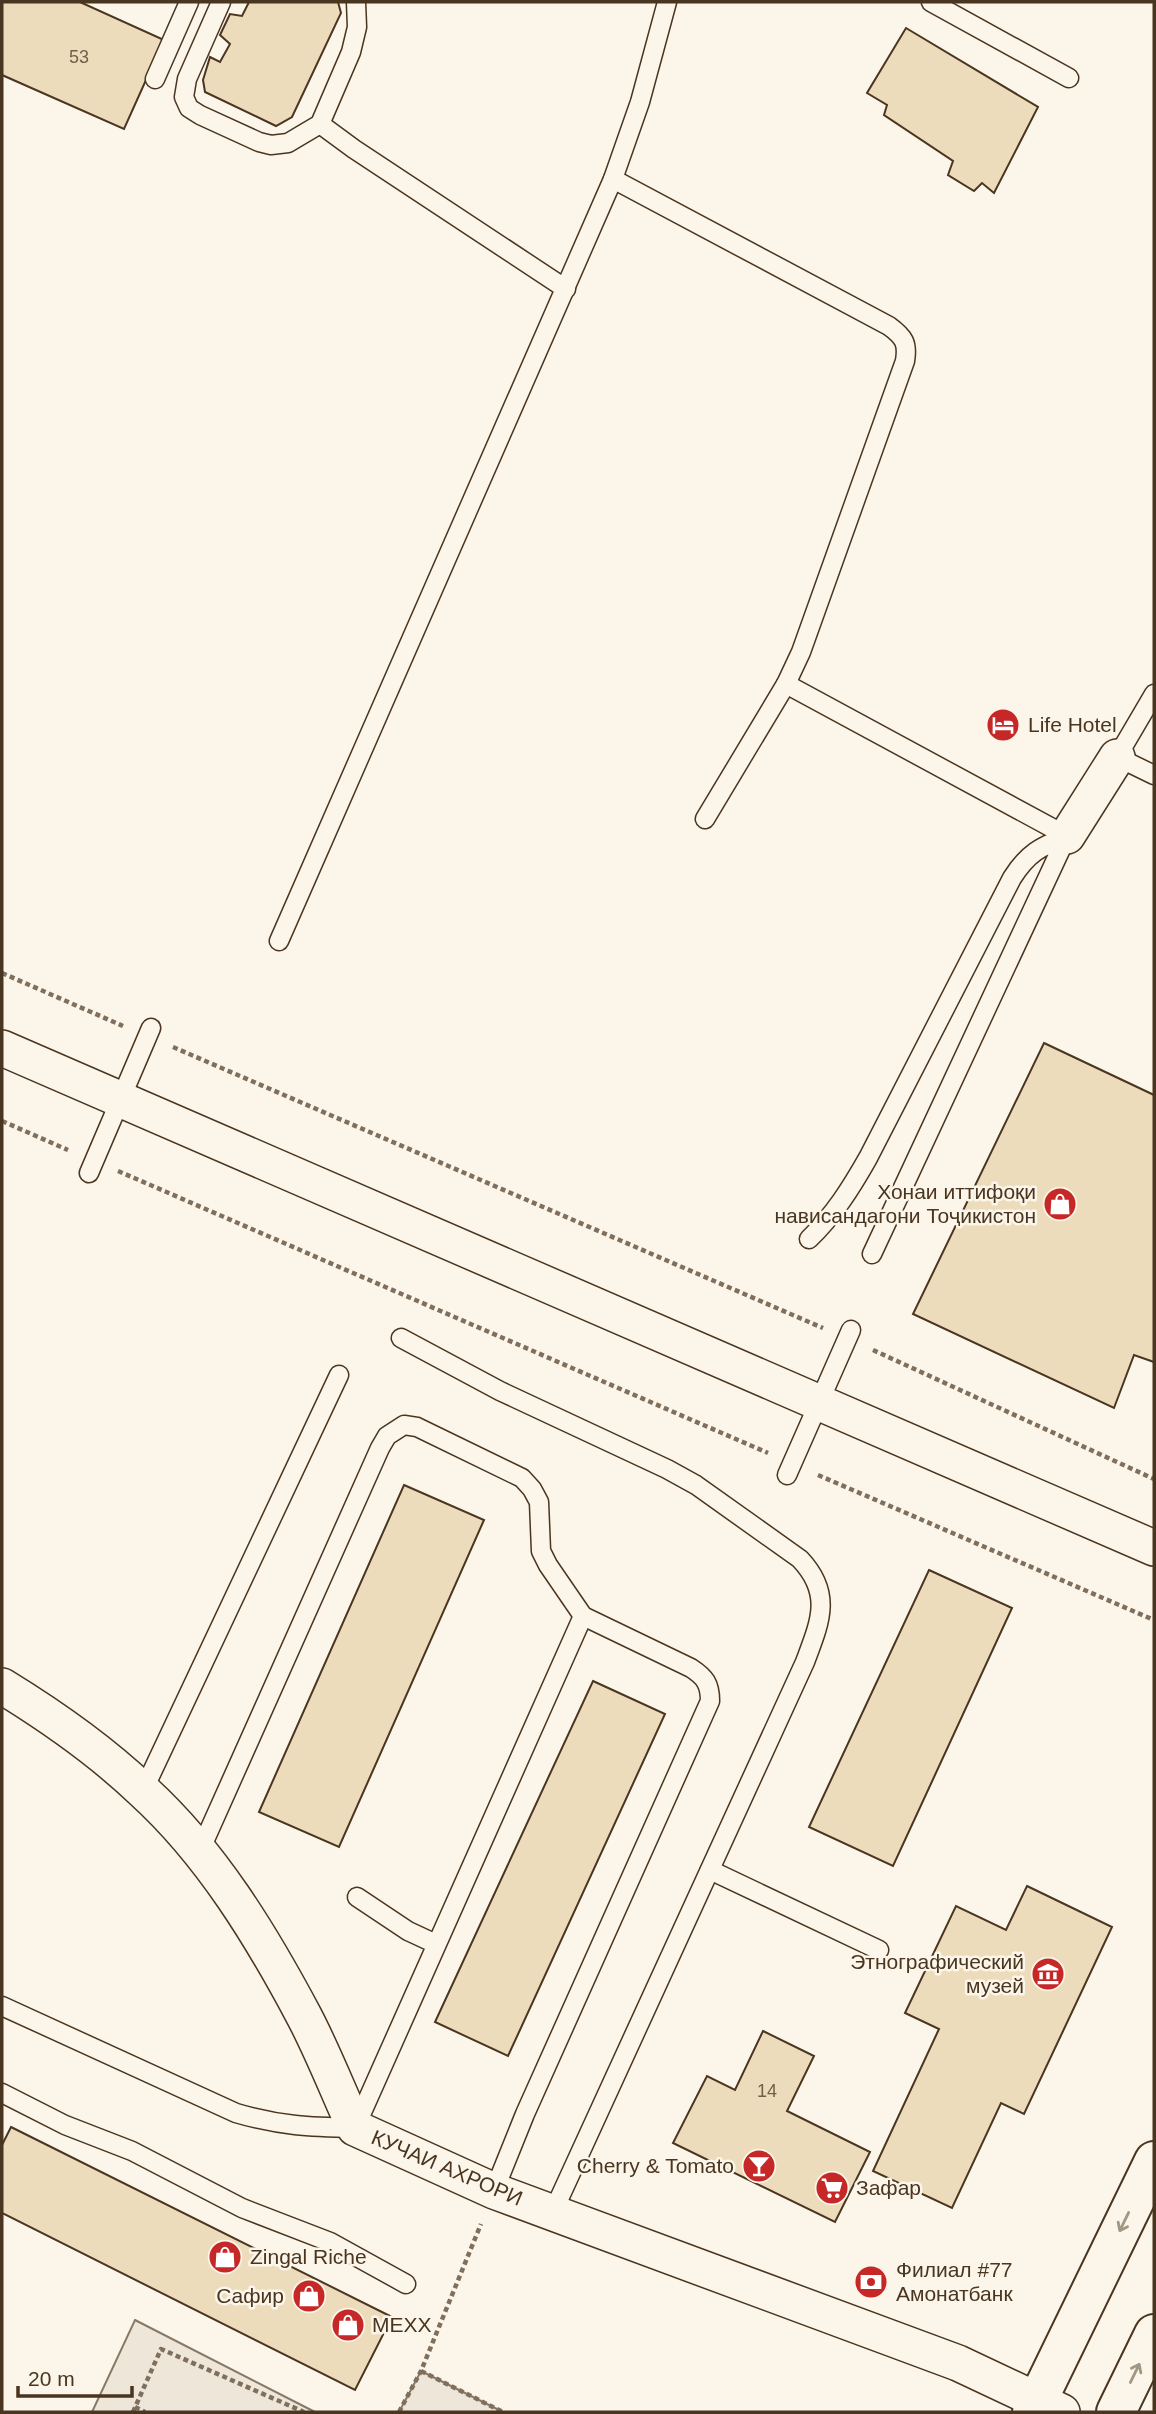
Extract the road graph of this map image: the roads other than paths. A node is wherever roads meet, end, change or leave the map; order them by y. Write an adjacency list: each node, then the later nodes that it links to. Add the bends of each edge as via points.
1 (189, 2): 7 (lane)
2 (221, 2): 8 (lane, via 187,79 184,97 189,108 271,145 288,143)
3 (356, 2): 8 (lane, via 351,52)
4 (667, 2): 9 (lane)
5 (931, 2): 6 (lane)
6 (1069, 78)
7 (155, 79)
8 (320, 124): 10 (lane)
9 (613, 179): 10 (lane); 11 (lane, via 903,336 905,361 815,617)
10 (566, 289): 17 (lane)
11 (786, 684): 15 (lane); 16 (lane)
12 (1154, 694): 13 (lane)
13 (1117, 757): 14 (lane); 16 (street)
14 (1154, 775)
15 (705, 819)
16 (1067, 836): 22 (lane, via 1039,848 1012,878 845,1199); 23 (lane)
17 (279, 941)
18 (149, 1032): 20 (lane)
19 (2, 1048): 20 (street)
20 (120, 1099): 21 (lane); 27 (street)
21 (91, 1167)
22 (809, 1239)
23 (872, 1254)
24 (849, 1334): 27 (lane)
25 (401, 1338): 34 (lane, via 696,1485 812,1571 822,1608 818,1628)
26 (339, 1375): 32 (lane)
27 (819, 1402): 28 (lane); 29 (street)
28 (790, 1469)
29 (1154, 1548)
30 (583, 1616): 33 (lane, via 541,1551 539,1502 522,1478 417,1427 395,1428 380,1448); 36 (lane); 42 (lane, via 704,1676 710,1701)
31 (2, 1686): 32 (street, КУЧАИ АХРОРИ, via 96,1751)
32 (143, 1791): 33 (street, КУЧАИ АХРОРИ)
33 (200, 1853): 40 (street, КУЧАИ АХРОРИ, via 242,1909 305,2017)
34 (710, 1870): 37 (lane); 43 (lane)
35 (357, 1897): 36 (lane)
36 (436, 1944): 40 (lane)
37 (879, 1950)
38 (3, 2008): 40 (lane, via 236,2113 269,2123)
39 (2, 2094): 44 (lane, via 132,2151 242,2208 330,2242)
40 (355, 2128): 42 (street, КУЧАИ АХРОРИ)
41 (1154, 2161): 46 (highway, one-way to 46)
42 (494, 2191): 43 (street, КУЧАИ АХРОРИ)
43 (553, 2212): 46 (street, КУЧАИ АХРОРИ, via 958,2363)
44 (406, 2284)
45 (1154, 2334): 47 (highway, one-way to 45)
46 (1044, 2408)
47 (1116, 2412)

